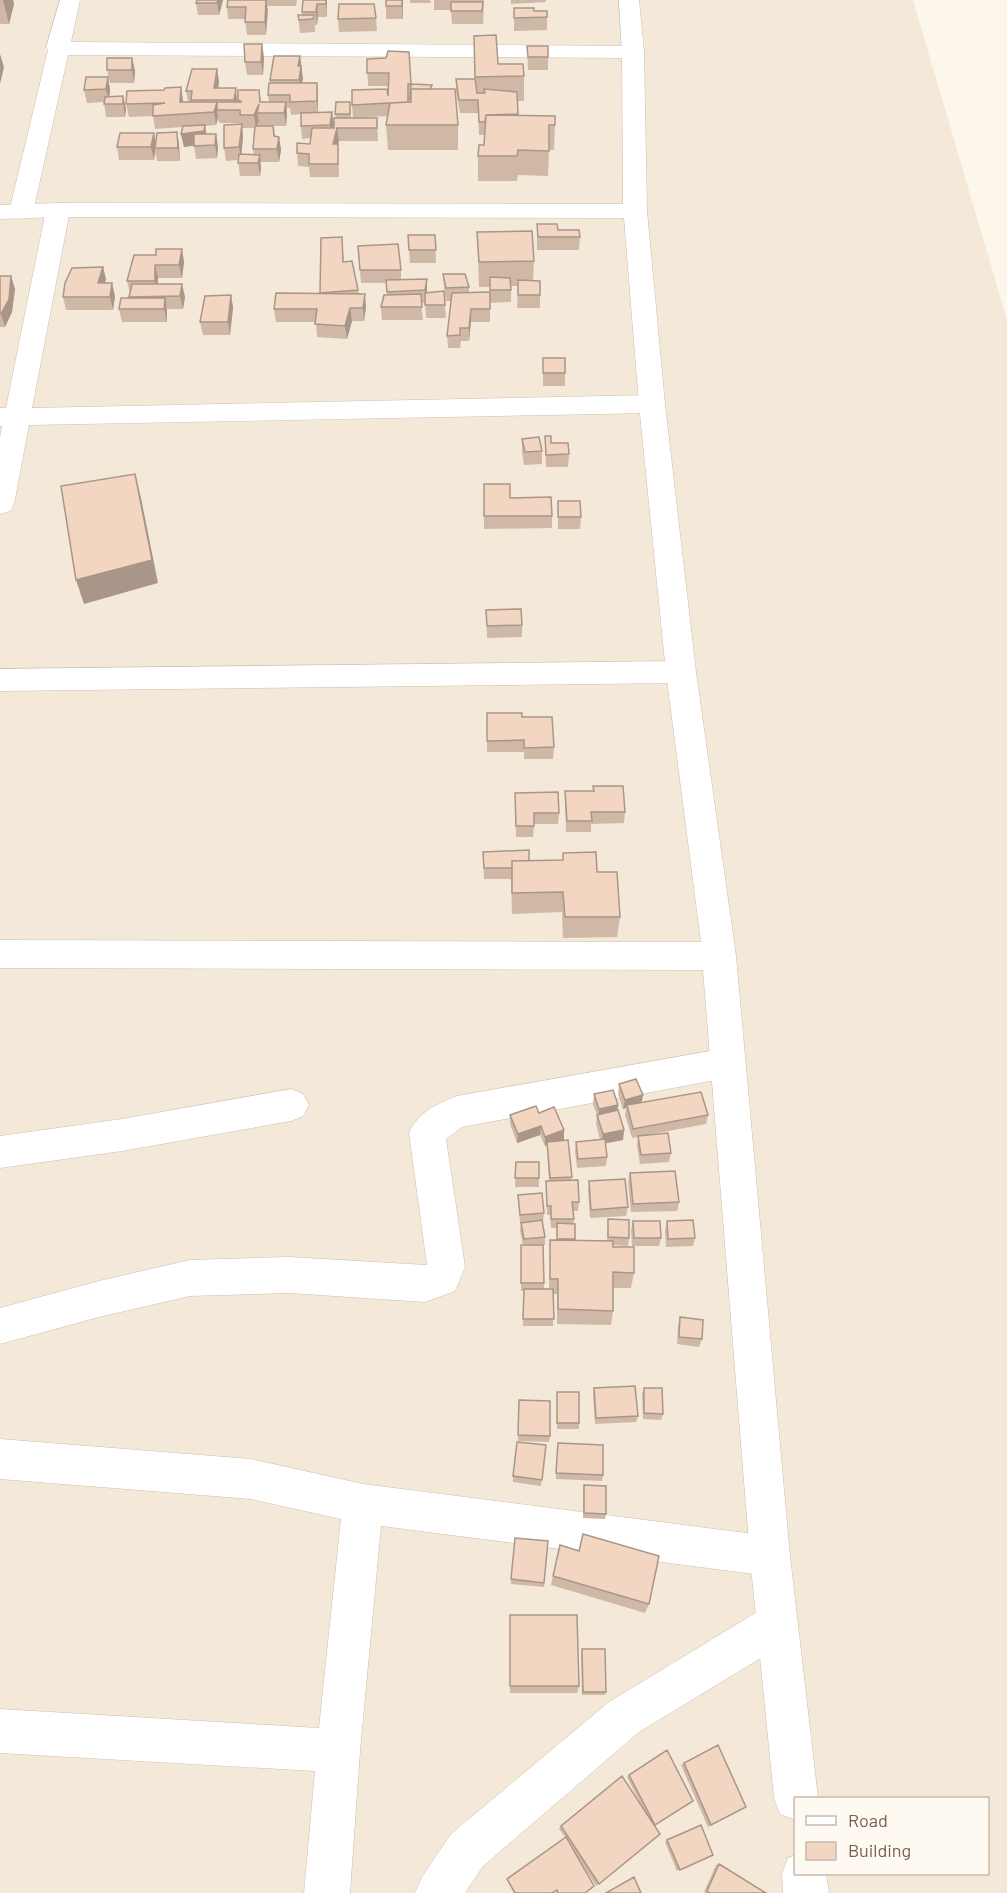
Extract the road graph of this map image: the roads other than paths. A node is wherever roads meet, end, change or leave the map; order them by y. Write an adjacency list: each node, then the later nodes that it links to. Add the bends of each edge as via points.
1 (70, 0): 3 (street)
2 (629, 0): 4 (street)
3 (57, 48): 4 (street); 7 (street)
4 (633, 52): 6 (street)
5 (58, 210): 6 (street); 7 (street); 9 (street)
6 (635, 211): 8 (street)
7 (10, 212)
8 (652, 404): 9 (street); 11 (street)
9 (9, 417): 10 (street)
10 (0, 504)
11 (681, 672): 12 (street); 14 (street)
12 (0, 680)
13 (0, 954): 14 (street)
14 (719, 956): 15 (street)
15 (727, 1063): 18 (street, via 457,1112 441,1120 427,1133 446,1267 442,1278 425,1284 289,1275 190,1278); 21 (street)
16 (291, 1105): 17 (street)
17 (0, 1152)
18 (0, 1326)
19 (0, 1459): 20 (street, via 251,1479)
20 (363, 1504): 21 (street); 24 (street)
21 (770, 1556): 22 (street)
22 (777, 1624): 25 (street); 28 (street, via 624,1718 467,1850)
23 (0, 1731): 24 (street)
24 (338, 1751): 27 (street)
25 (796, 1797)
26 (804, 1875): 29 (street)
27 (327, 1893)
28 (438, 1893)
29 (806, 1893)

